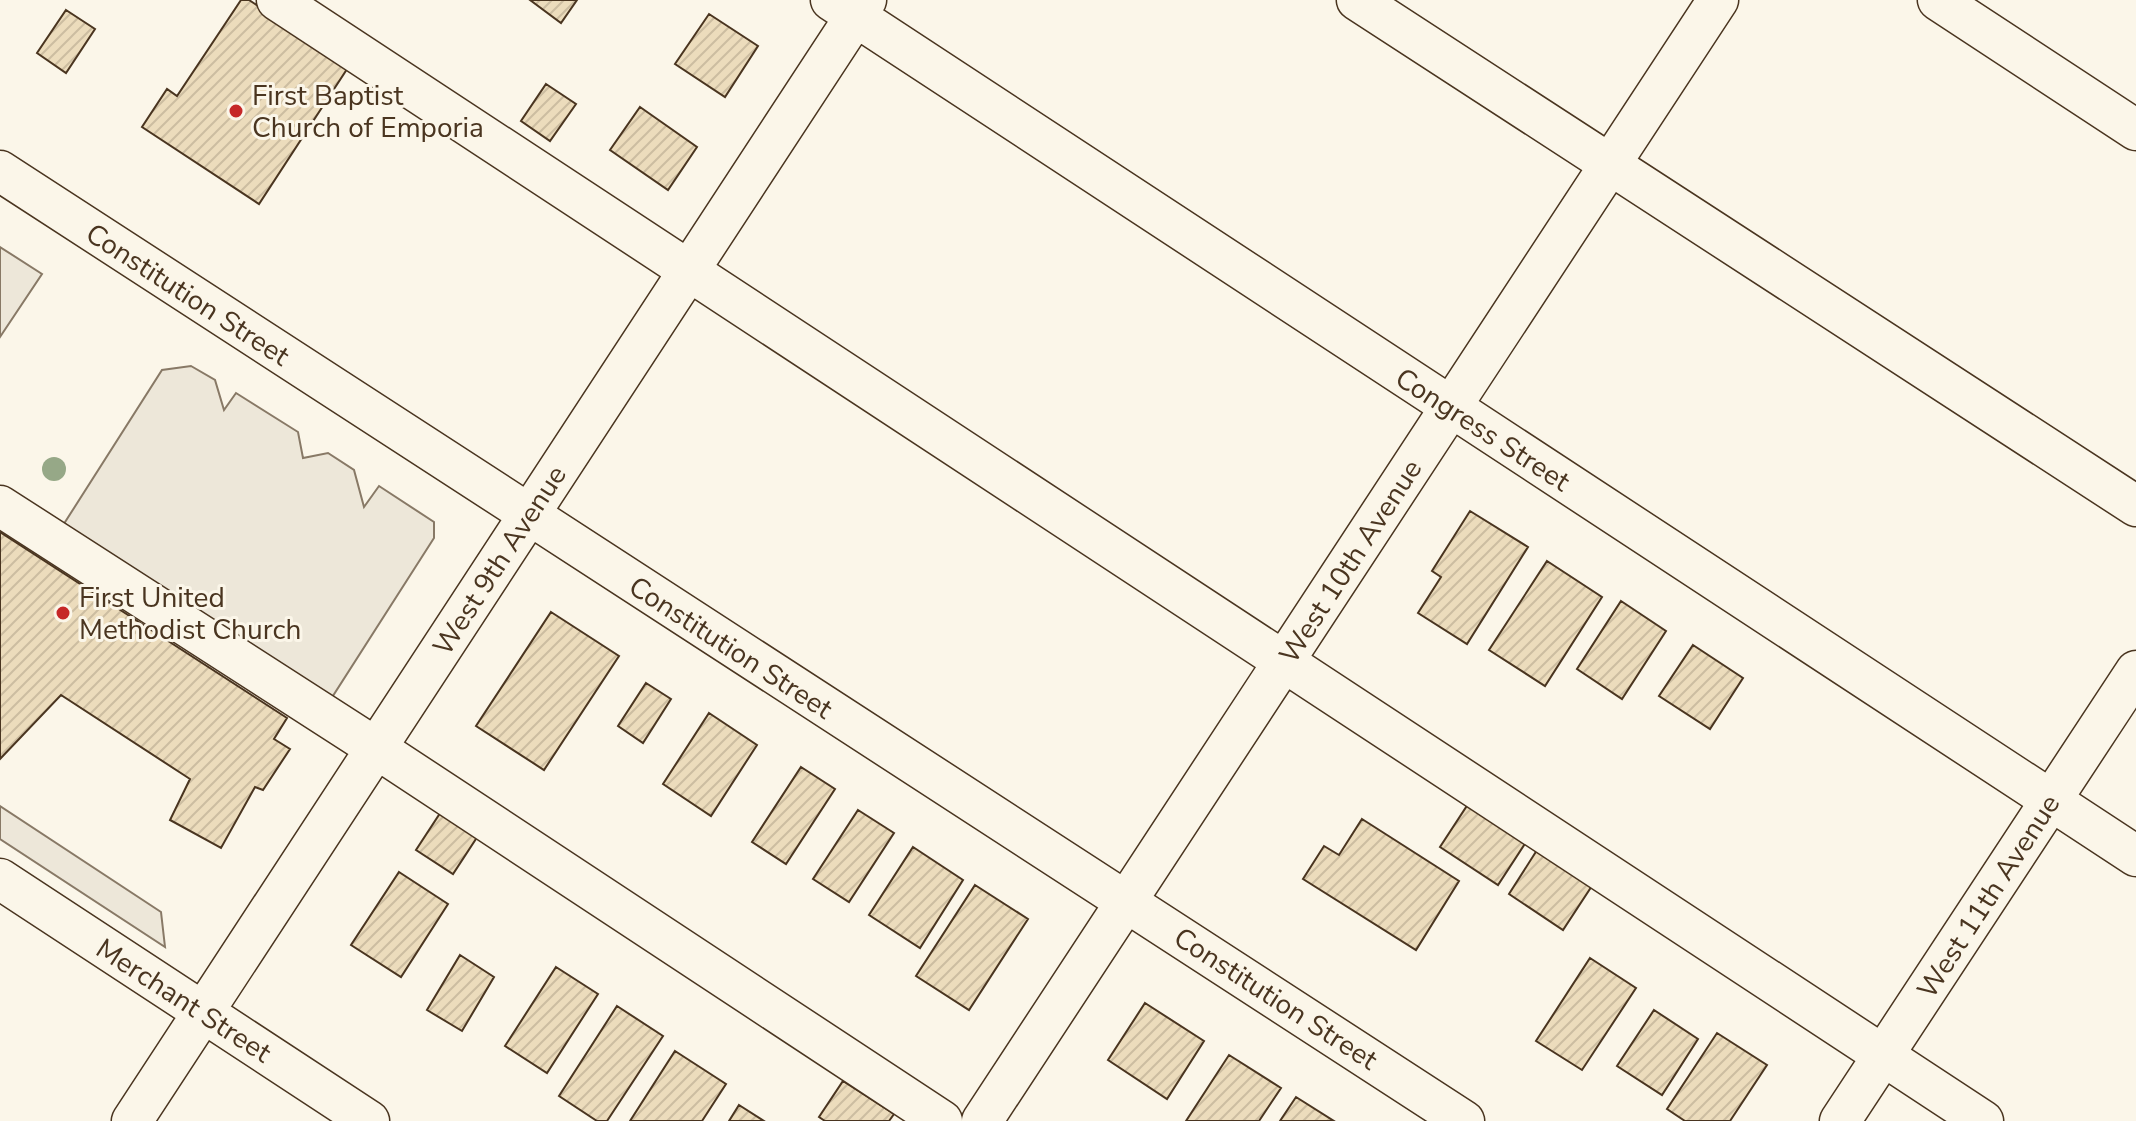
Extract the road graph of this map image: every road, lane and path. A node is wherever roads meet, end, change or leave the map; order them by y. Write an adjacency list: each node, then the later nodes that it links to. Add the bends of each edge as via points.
1 (277, 0): 9 (street)
2 (1357, 0): 7 (street)
3 (1718, 0): 7 (street, West 10th Avenue)
4 (1938, 0): 6 (street)
5 (851, 5): 9 (street, West 9th Avenue); 10 (street, Congress Street)
6 (2136, 130)
7 (1609, 166): 10 (street, West 10th Avenue); 12 (street)
8 (0, 171): 13 (street, Constitution Street)
9 (689, 271): 13 (street, West 9th Avenue); 14 (street)
10 (1451, 408): 14 (street, West 10th Avenue); 17 (street, Congress Street)
11 (0, 506): 16 (street)
12 (2136, 506)
13 (529, 515): 16 (street, West 9th Avenue); 20 (street, Constitution Street)
14 (1284, 662): 20 (street, West 10th Avenue); 22 (street)
15 (2136, 671): 17 (street, West 11th Avenue)
16 (376, 748): 21 (street, West 9th Avenue); 25 (street)
17 (2051, 800): 18 (street, Congress Street); 22 (street, West 11th Avenue)
18 (2136, 856)
19 (0, 879): 21 (street, Merchant Street)
20 (1126, 901): 26 (street, West 10th Avenue); 27 (street, Constitution Street)
21 (203, 1012): 23 (street, West 9th Avenue); 24 (street, Merchant Street)
22 (1883, 1055): 28 (street, West 11th Avenue); 29 (street)
23 (132, 1121)
24 (369, 1121)
25 (942, 1121)
26 (982, 1121)
27 (1464, 1121)
28 (1840, 1121)
29 (1983, 1121)

